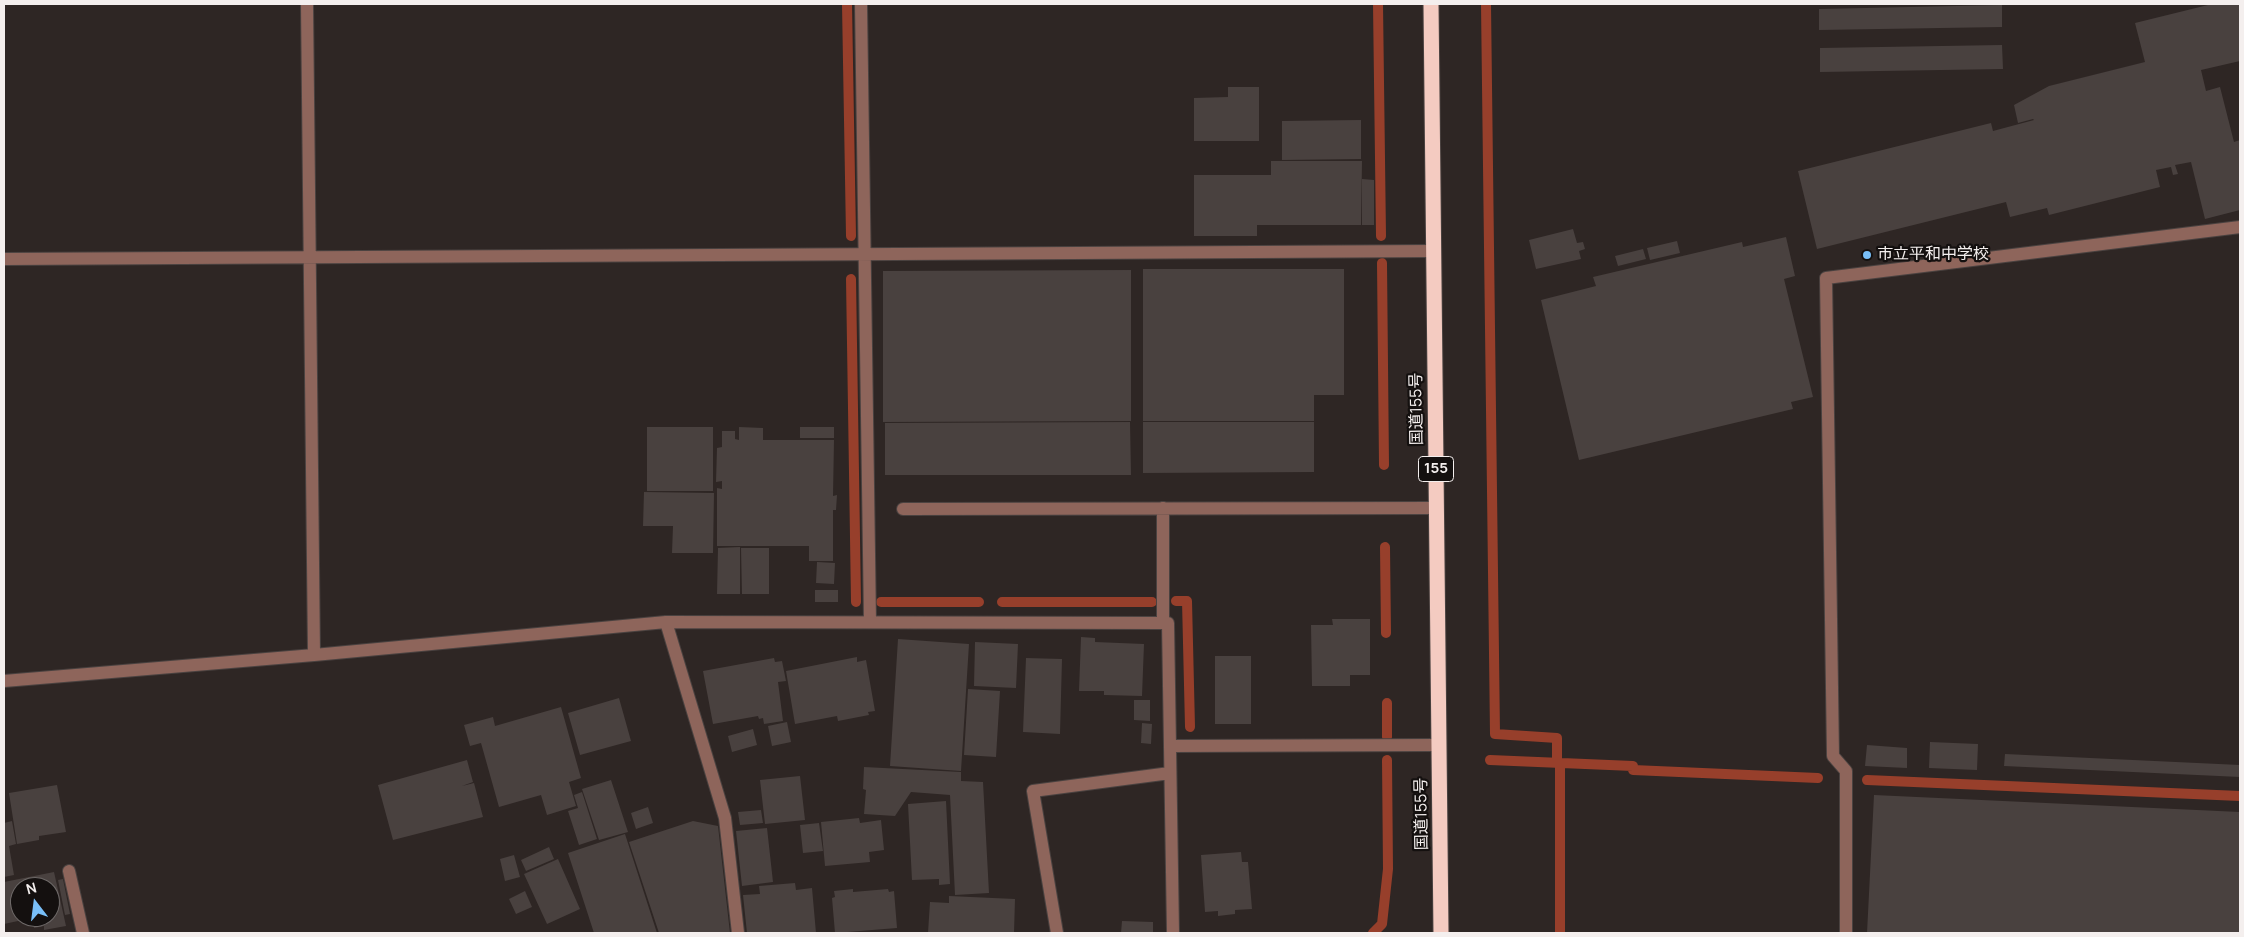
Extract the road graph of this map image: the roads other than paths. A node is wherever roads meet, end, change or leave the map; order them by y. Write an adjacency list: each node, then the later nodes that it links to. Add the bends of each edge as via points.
1 (307, 4): 7 (street)
2 (861, 4): 6 (street)
3 (1431, 4): 5 (highway, 国道155号 / 155)
4 (2240, 227): 26 (street, via 1826,278 1833,756 1846,771)
5 (1433, 251): 6 (street); 10 (highway, 国道155号 / 155)
6 (864, 254): 7 (street); 13 (street)
7 (310, 257): 8 (street); 15 (street)
8 (4, 259)
9 (1163, 508): 10 (street); 11 (street); 14 (street)
10 (1436, 508): 17 (highway, 国道155号 / 155)
11 (903, 509)
12 (666, 622): 13 (street); 15 (street); 22 (street, via 725,818)
13 (870, 622): 14 (street)
14 (1163, 622): 18 (street, via 1168,623)
15 (314, 655): 16 (street)
16 (4, 680)
17 (1439, 745): 18 (street); 25 (highway, 国道155号 / 155)
18 (1170, 746): 19 (street)
19 (1170, 773): 23 (street, via 1034,791); 24 (street)
20 (69, 871): 21 (street)
21 (83, 933)
22 (738, 933)
23 (1057, 933)
24 (1173, 933)
25 (1441, 933)
26 (1846, 933)

